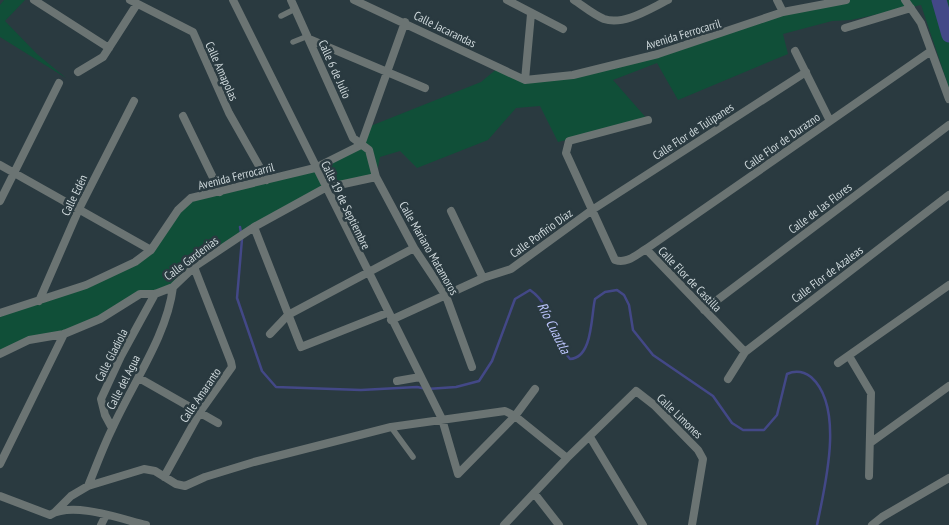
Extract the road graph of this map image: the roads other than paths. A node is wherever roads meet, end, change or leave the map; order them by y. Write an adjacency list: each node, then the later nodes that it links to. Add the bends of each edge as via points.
1 (34, 0): 22 (street)
2 (233, 0): 39 (street, Calle 19 de Septiembre)
3 (291, 0): 13 (street, Calle 6 de Julio)
4 (354, 0): 17 (street, Calle Jacarandas)
5 (507, 0): 15 (street)
6 (574, 0): 7 (street, via 604,19 616,21)
7 (668, 0)
8 (777, 0): 14 (street)
9 (846, 0): 14 (street, Avenida Ferrocarril)
10 (906, 0): 12 (street)
11 (134, 2): 22 (street); 42 (street, Calle Amapolas, via 193,32 229,114)
12 (911, 8): 19 (street); 24 (street, via 921,23)
13 (295, 9): 16 (street); 20 (street, Calle 6 de Julio)
14 (783, 12): 28 (street, Avenida Ferrocarril, via 658,54 573,75)
15 (531, 14): 18 (street); 28 (street)
16 (281, 16)
17 (405, 22): 26 (street); 28 (street, Calle Jacarandas)
18 (564, 28)
19 (845, 28)
20 (309, 38): 21 (street); 26 (street); 37 (street, Calle 6 de Julio, via 353,138)
21 (293, 42)
22 (110, 48): 25 (street, via 103,57)
23 (795, 51): 27 (street)
24 (931, 51): 31 (street); 35 (street, Calle Flor de Durazno)
25 (78, 72)
26 (388, 72): 30 (street); 37 (street)
27 (806, 72): 35 (street); 48 (street, Calle Flor de Tulipanes)
28 (525, 80)
29 (59, 84): 40 (street)
30 (425, 88)
31 (949, 99)
32 (134, 101): 47 (street, Calle Edén)
33 (183, 116): 44 (street)
34 (648, 120): 48 (street, Calle Flor de Castilla, via 568,142 566,153)
35 (830, 121): 52 (street, Calle Flor de Durazno)
36 (949, 125): 62 (street, Calle de las Flores)
37 (361, 146): 39 (street, Avenida Ferrocarril); 41 (street, Calle Mariano Matamoros, via 369,150)
38 (0, 164): 40 (street)
39 (315, 168): 42 (street, Avenida Ferrocarril); 43 (street, Calle 19 de Septiembre)
40 (13, 172): 46 (street); 47 (street)
41 (376, 178): 43 (street); 51 (street, Calle Mariano Matamoros)
42 (267, 180): 44 (street, Avenida Ferrocarril)
43 (325, 188): 50 (street, Calle Gardenias); 55 (street, Calle 19 de Septiembre)
44 (220, 192): 53 (street, Avenida Ferrocarril, via 191,198 178,210)
45 (949, 195): 68 (street, Calle Flor de Azaleas)
46 (0, 201)
47 (79, 209): 53 (street); 61 (street, Calle Edén)
48 (592, 210): 52 (street, Calle Flor de Castilla, via 615,260 625,262); 56 (street, Calle Porfirio Díaz, via 511,269)
49 (451, 211): 56 (street)
50 (254, 227): 54 (street, Calle Gardenias); 64 (street)
51 (414, 248): 55 (street); 60 (street, Calle Mariano Matamoros)
52 (646, 249): 62 (street, Calle Flor de Castilla)
53 (151, 250): 61 (street, Avenida Ferrocarril, via 135,262 86,285)
54 (194, 267): 58 (street, Calle Gardenias); 79 (street, Calle Amaranto, via 231,362 229,374)
55 (367, 272): 64 (street); 65 (street, Calle 19 de Septiembre)
56 (483, 278): 60 (street, Calle Porfirio Díaz)
57 (949, 285): 70 (street)
58 (173, 288): 59 (street, Calle Gardenias); 74 (street, Calle del Agua, via 171,304)
59 (155, 294): 66 (street, Calle Gardenias, via 140,294 100,319); 84 (street, Calle Gladiola, via 101,400)
60 (446, 296): 65 (street, Calle Porfirio Díaz); 72 (street, Calle Mariano Matamoros)
61 (38, 301): 63 (street, Avenida Ferrocarril)
62 (704, 310): 68 (street, Calle Flor de Castilla)
63 (0, 313)
64 (288, 315): 65 (street, Calle Porfirio Díaz, via 301,347); 67 (street)
65 (389, 316): 73 (street, Calle 19 de Septiembre)
66 (64, 334): 69 (street, Calle Gardenias, via 29,340); 89 (street)
67 (270, 334)
68 (745, 352): 75 (street, Calle Flor de Azaleas)
69 (0, 354)
70 (849, 356): 71 (street); 86 (street, via 871,393)
71 (838, 363)
72 (472, 367)
73 (420, 377): 76 (street); 81 (street, Calle 19 de Septiembre)
74 (139, 378): 79 (street); 84 (street, Calle del Agua)
75 (728, 379)
76 (397, 381)
77 (949, 386): 86 (street)
78 (536, 389): 80 (street)
79 (200, 412): 82 (street); 91 (street, Calle Amaranto)
80 (515, 416): 81 (street, via 505,411); 81 (street, Calle 19 de Septiembre, via 458,474); 88 (street)
81 (442, 419): 83 (street)
82 (218, 423)
83 (391, 427): 87 (street); 91 (street, via 254,462 185,486)
84 (112, 428): 93 (street, Calle del Agua)
85 (590, 437): 88 (street); 104 (street); 105 (street, Calle Limones, via 636,391 654,405 703,459)
86 (870, 443): 90 (street)
87 (413, 457)
88 (567, 458): 94 (street)
89 (0, 464)
90 (869, 476)
91 (164, 477): 93 (street, via 144,469)
92 (949, 478): 106 (street)
93 (88, 486): 96 (street)
94 (534, 493): 102 (street); 103 (street)
95 (0, 496): 98 (street, via 50,515)
96 (71, 496): 97 (street); 98 (street)
97 (76, 509): 98 (street); 99 (street)
98 (55, 512)
99 (106, 515): 100 (street); 101 (street)
100 (101, 525)
101 (146, 525)
102 (504, 525)
103 (559, 525)
104 (643, 525)
105 (692, 525)
106 (872, 525)

